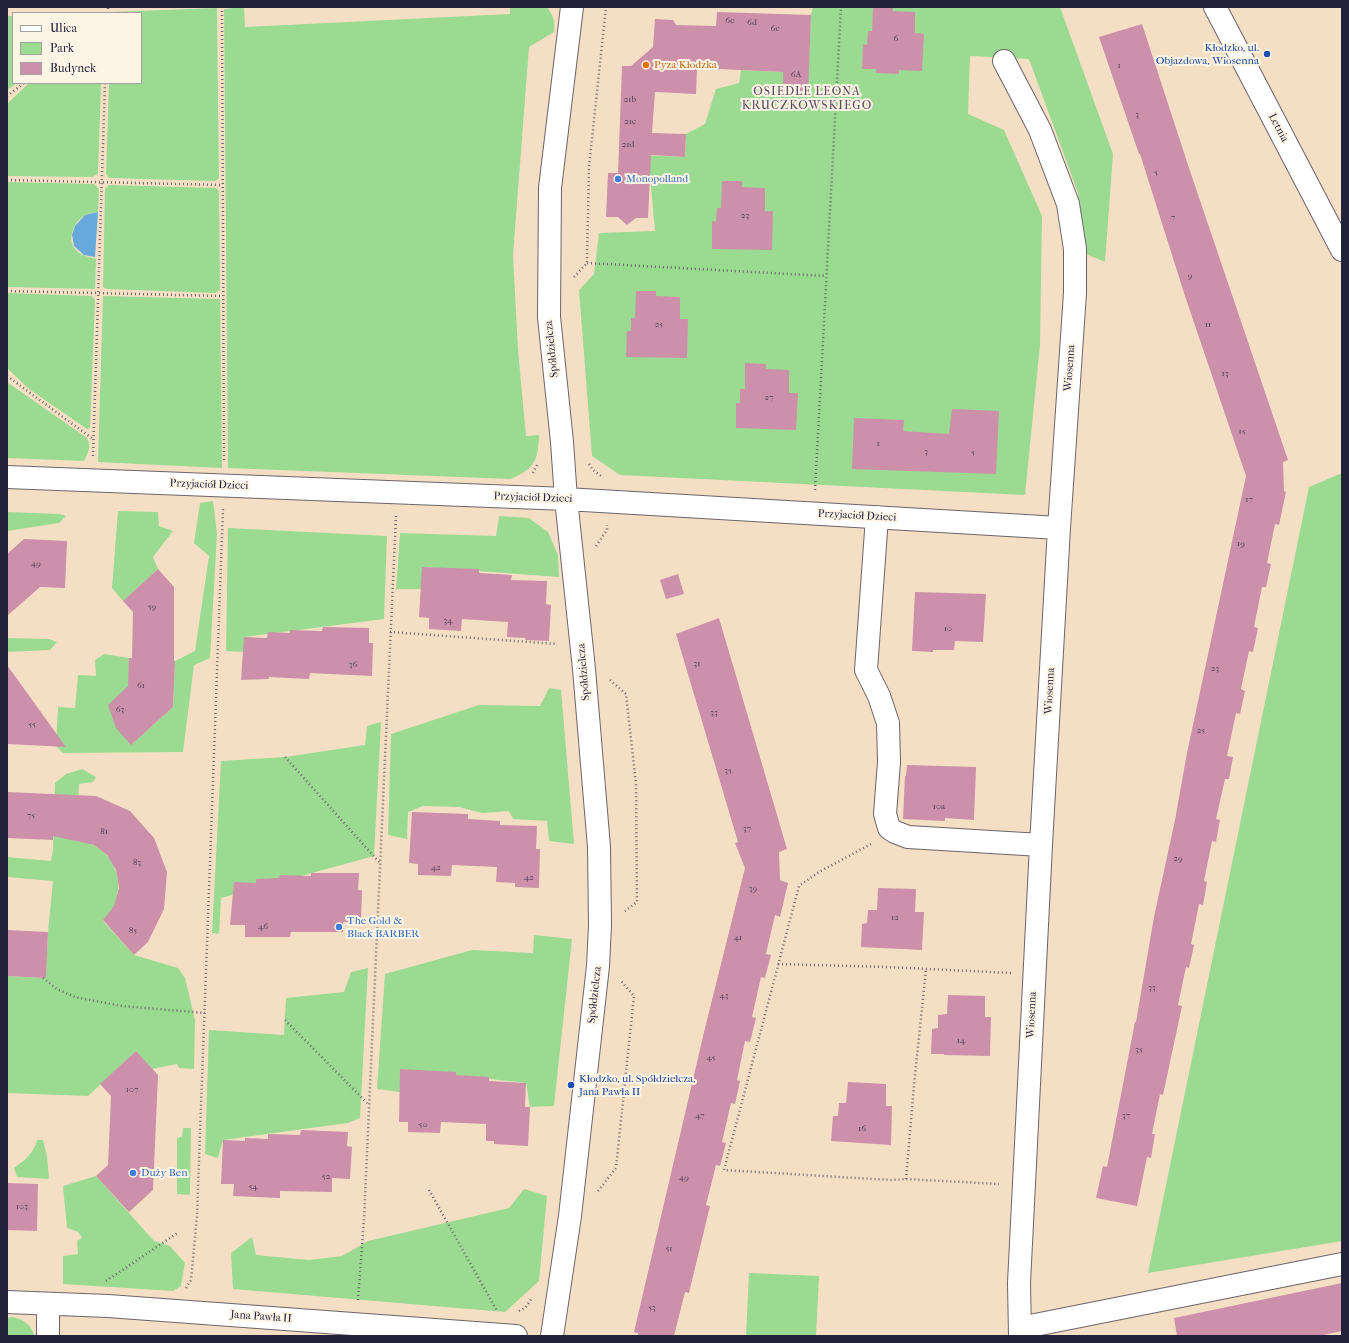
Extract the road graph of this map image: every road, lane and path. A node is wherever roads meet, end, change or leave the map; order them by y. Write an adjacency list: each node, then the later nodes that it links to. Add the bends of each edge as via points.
1 (222, 7): 11 (path)
2 (572, 7): 24 (street, Spółdzielcza, via 550,196 549,317)
3 (841, 7): 14 (path)
4 (1215, 7): 12 (street, Letnia)
5 (1004, 61): 27 (street, Wiosenna, via 1040,130 1068,204 1075,249 1075,293)
6 (23, 84): 8 (path)
7 (105, 84): 10 (path)
8 (7, 96)
9 (7, 180): 10 (path)
10 (102, 181): 11 (path); 16 (path)
11 (223, 185): 17 (path)
12 (1342, 250)
13 (587, 263): 14 (path)
14 (826, 276): 25 (path)
15 (7, 291): 16 (path)
16 (99, 293): 17 (path); 19 (path)
17 (223, 296): 22 (path)
18 (7, 376): 19 (path)
19 (93, 439): 20 (path)
20 (93, 459)
21 (7, 477): 22 (street, Przyjaciół Dzieci)
22 (224, 486): 23 (street, Przyjaciół Dzieci); 38 (path)
23 (397, 493): 24 (street, Przyjaciół Dzieci); 28 (path)
24 (566, 499): 25 (street, Przyjaciół Dzieci); 56 (street, Spółdzielcza, via 599,847 600,925 598,966 570,1216)
25 (814, 514): 26 (street, Przyjaciół Dzieci)
26 (877, 517): 27 (street, Przyjaciół Dzieci); 31 (street, via 866,670 879,696 888,723 889,762 885,814 889,828)
27 (1059, 528): 32 (street, Wiosenna)
28 (390, 632): 29 (path); 33 (path)
29 (562, 644)
30 (285, 757): 33 (path)
31 (895, 832): 32 (street, via 908,838); 34 (path, via 819,872 799,886)
32 (1041, 845): 53 (street, Wiosenna, via 1019,1283)
33 (380, 863): 40 (path)
34 (778, 964): 35 (path); 41 (path, via 724,1170 890,1180)
35 (926, 969): 36 (path); 41 (path)
36 (1016, 973)
37 (43, 978): 38 (path, via 75,997 122,1006)
38 (205, 1013): 47 (path, via 197,1216 192,1280)
39 (285, 1020): 40 (path)
40 (369, 1104): 49 (path)
41 (906, 1178): 42 (path)
42 (1005, 1184)
43 (429, 1190): 52 (path)
44 (179, 1232): 46 (path)
45 (1342, 1264): 53 (street)
46 (105, 1282)
47 (184, 1290)
48 (534, 1296): 55 (path, via 525,1308 515,1313)
49 (358, 1301)
50 (7, 1302): 51 (street, Jana Pawła II)
51 (48, 1304): 54 (street); 55 (street, Jana Pawła II, via 108,1306)
52 (497, 1312)
53 (1020, 1332)
54 (48, 1336)
55 (515, 1336)
56 (552, 1336)

